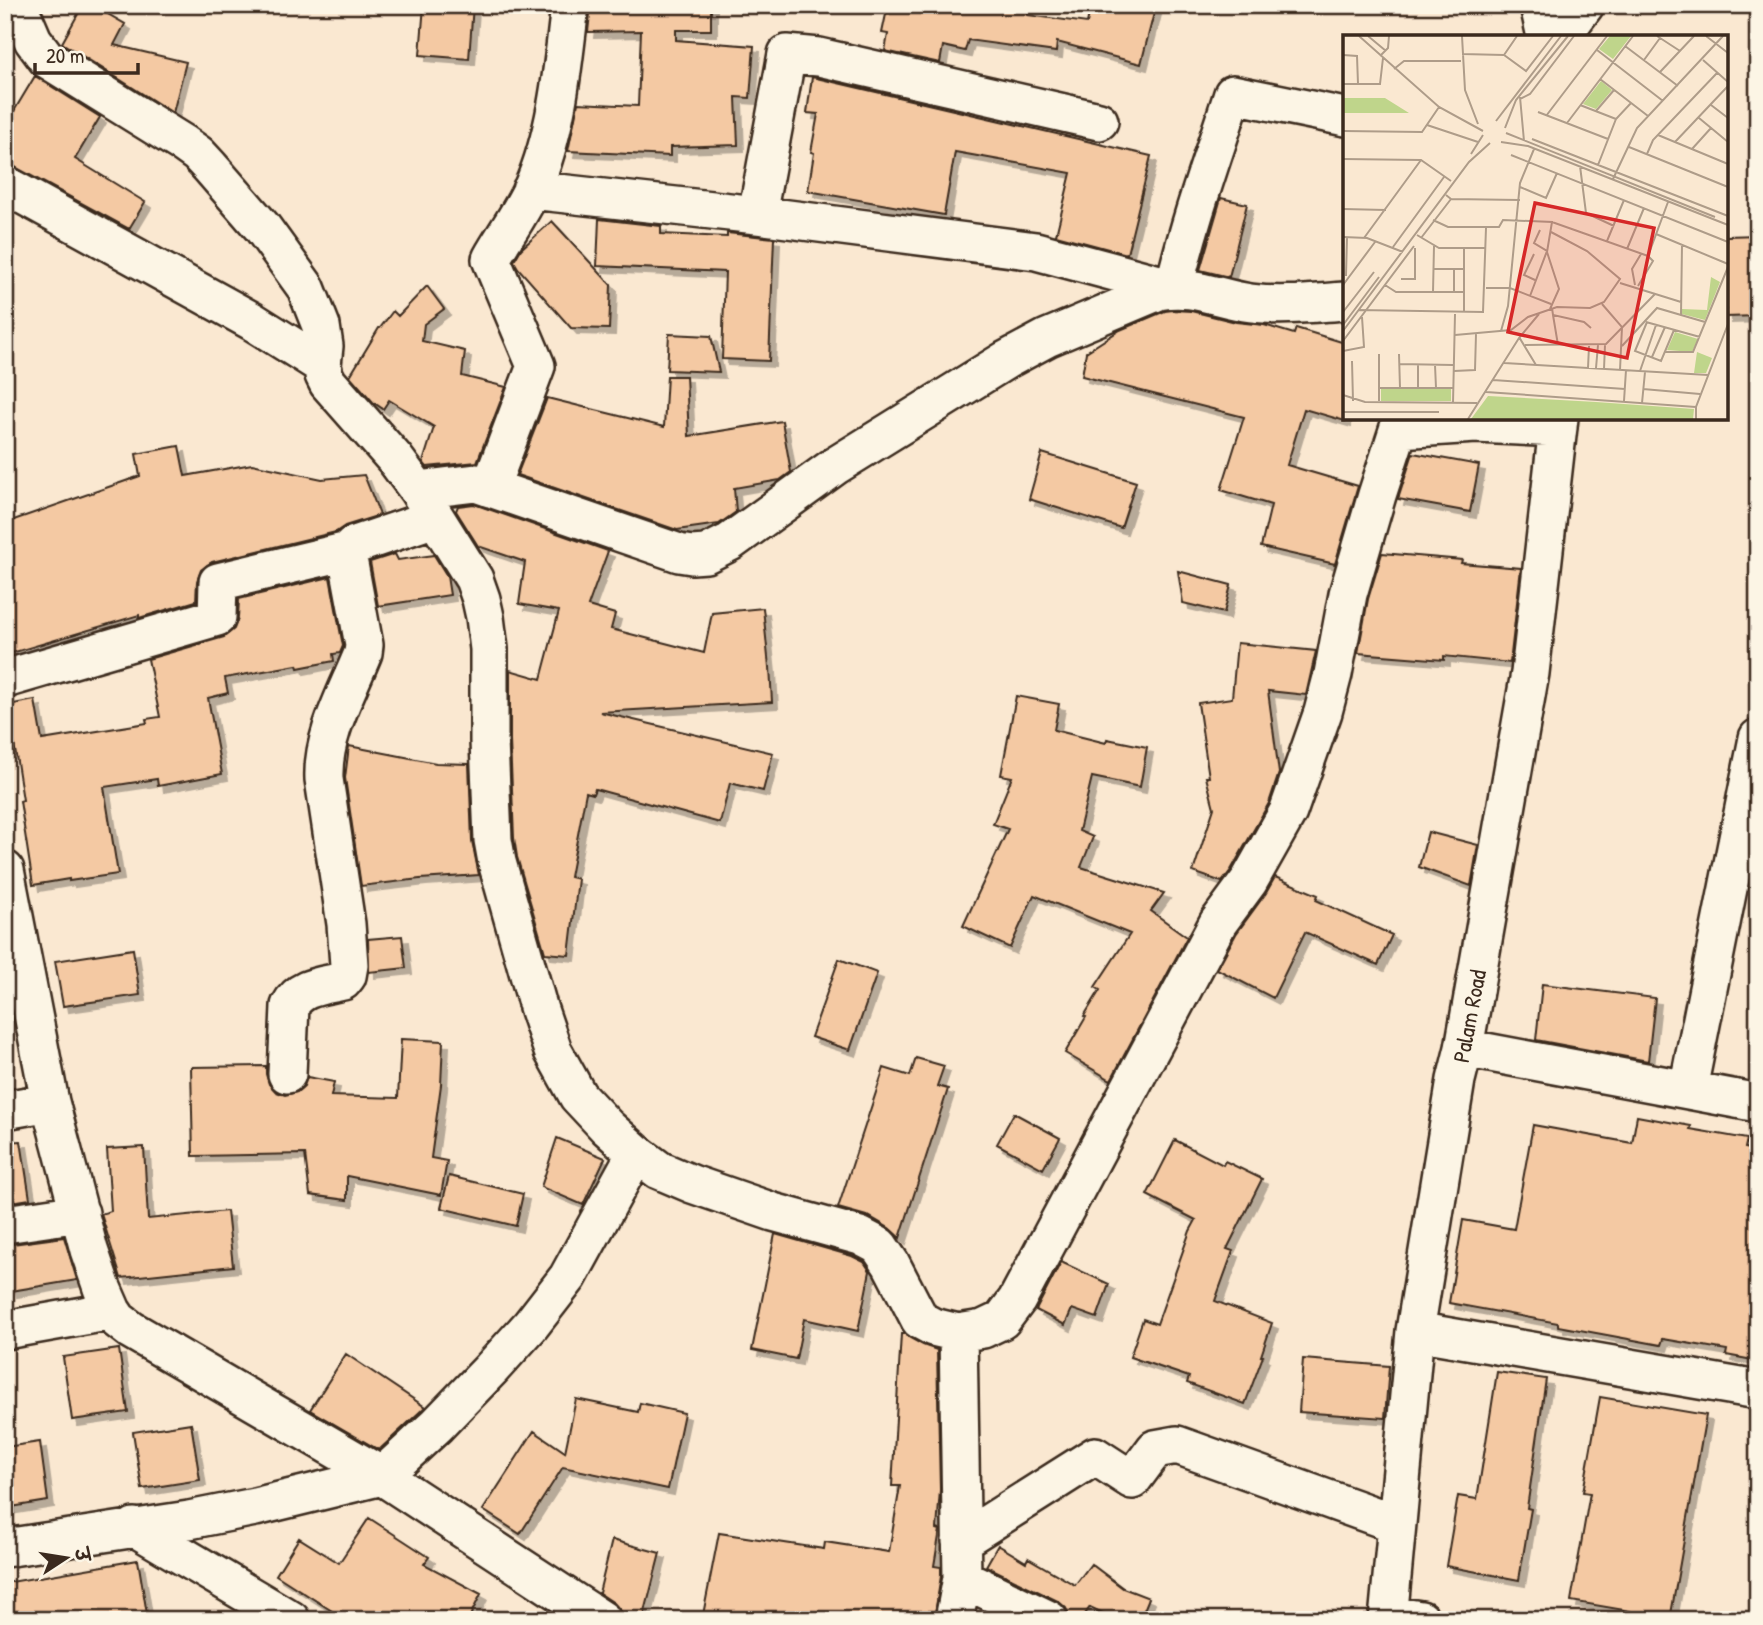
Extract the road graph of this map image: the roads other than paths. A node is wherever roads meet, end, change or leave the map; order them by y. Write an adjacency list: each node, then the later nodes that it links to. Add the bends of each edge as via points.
1 (18, 5): 14 (street, via 47,59 184,144 219,177 306,288 321,326)
2 (570, 5): 10 (street, via 549,143)
3 (1539, 5): 5 (street)
4 (1585, 5): 6 (street)
5 (1546, 35)
6 (1562, 35)
7 (1343, 117): 12 (street, via 1233,94)
8 (1099, 121): 11 (street, via 819,57 787,54)
9 (5, 185): 14 (street, via 252,321)
10 (531, 190): 11 (street); 17 (street, via 491,259 536,366)
11 (757, 215): 12 (street, via 1036,251)
12 (1174, 288): 13 (street, via 1266,304); 17 (street, via 1047,338 1006,360 835,466 730,542 706,554 679,553)
13 (1343, 301)
14 (322, 365): 18 (street, via 328,383 395,459)
15 (1559, 423): 16 (street); 23 (street, Palam Road, via 1530,673)
16 (1400, 424): 35 (street, via 1348,594 1323,712 1288,812 1250,881 1218,923 1017,1300 1002,1320)
17 (490, 488): 18 (street, via 476,483)
18 (426, 504): 19 (street); 29 (street, via 474,579 485,617 493,840 539,1010 553,1051 578,1096)
19 (348, 551): 20 (street, via 218,582 217,617); 24 (street, via 365,645 338,710 323,766 349,965 343,981 295,997 290,1006)
20 (5, 679)
21 (1758, 737): 25 (street)
22 (5, 870): 26 (street)
23 (1464, 1048): 25 (street); 34 (street, Palam Road)
24 (287, 1074)
25 (1688, 1089): 27 (street)
26 (50, 1102): 28 (street); 30 (street)
27 (1758, 1102)
28 (5, 1110)
29 (636, 1153): 35 (street, via 659,1170 692,1184 860,1236 879,1246 920,1320); 37 (street, via 568,1278 491,1370)
30 (80, 1213): 31 (street); 32 (street)
31 (5, 1224)
32 (112, 1311): 33 (street); 37 (street, via 131,1330)
33 (5, 1330)
34 (1415, 1331): 36 (street); 38 (street, Palam Road)
35 (958, 1333): 40 (street)
36 (1758, 1390)
37 (382, 1476): 39 (street, via 255,1507); 45 (street)
38 (1397, 1524): 40 (street, via 1177,1445 1155,1449 1132,1480 1095,1456); 43 (street, Palam Road)
39 (134, 1527): 41 (street); 44 (street)
40 (961, 1541): 42 (street)
41 (5, 1548)
42 (962, 1578): 46 (street); 47 (street)
43 (1399, 1618)
44 (291, 1620)
45 (602, 1620)
46 (954, 1620)
47 (1049, 1620)

